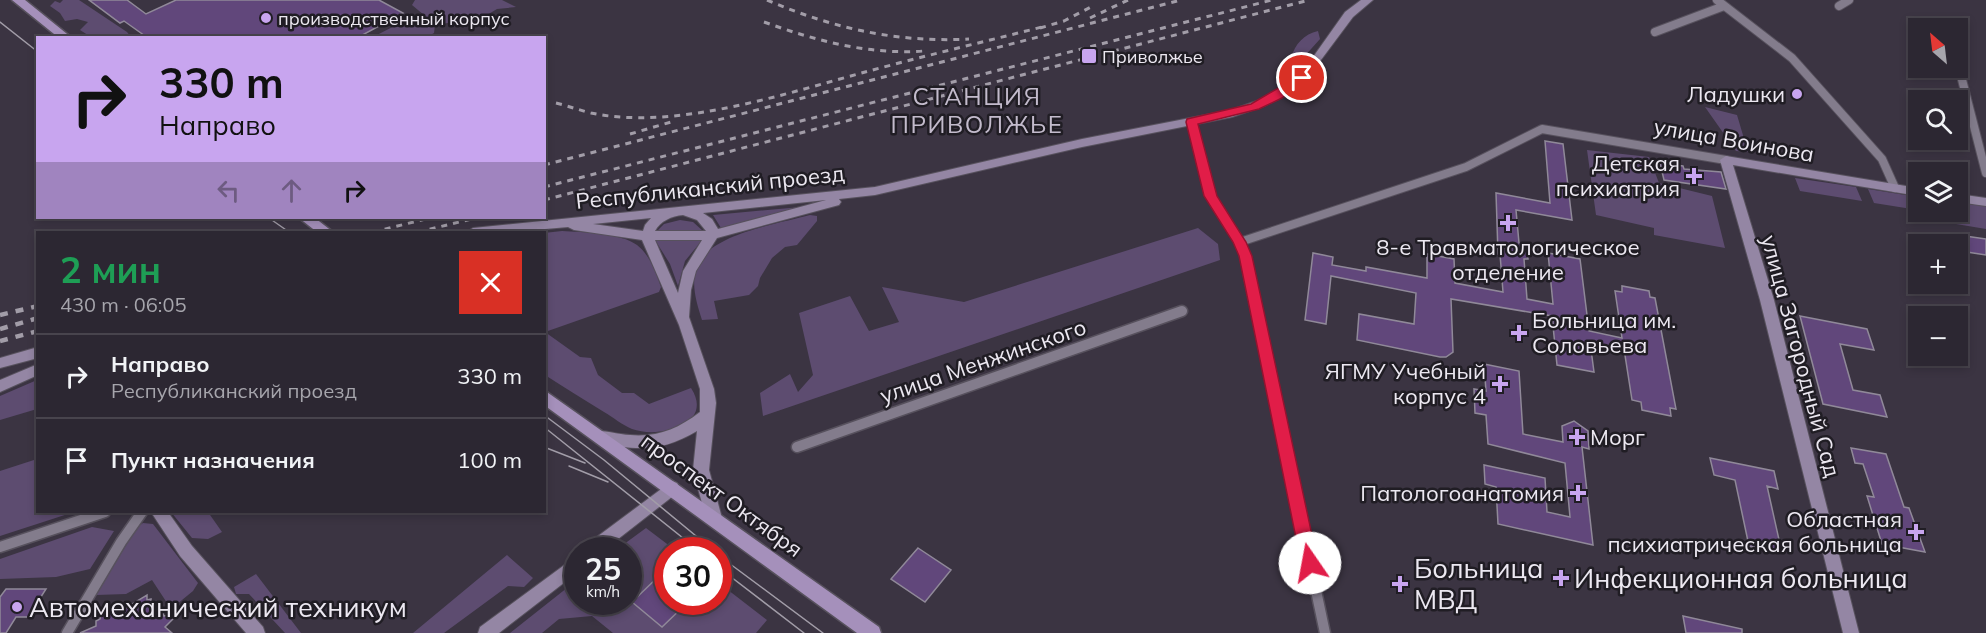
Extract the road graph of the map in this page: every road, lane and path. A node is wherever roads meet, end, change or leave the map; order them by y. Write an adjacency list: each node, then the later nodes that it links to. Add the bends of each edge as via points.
1 (18, 0): 8 (main road)
2 (1368, 0): 10 (main road, Республиканский проезд, via 1352,11 1294,85 1255,106)
3 (1717, 0): 5 (street)
4 (1849, 0): 6 (street)
5 (1724, 6): 7 (street); 13 (street, via 1792,58 1882,159)
6 (1839, 6)
7 (1654, 32)
8 (65, 36)
9 (1962, 78): 12 (street)
10 (1191, 122): 15 (main road, Республиканский проезд); 25 (street, via 1211,196)
11 (1726, 160): 13 (main road, улица Воинова); 25 (street, улица Воинова, via 1542,129 1466,167); 49 (main road, улица Загородный Сад, via 1767,300)
12 (1986, 173)
13 (1895, 188): 14 (main road, улица Воинова)
14 (1908, 190)
15 (875, 191): 18 (main road, Республиканский проезд); 23 (main road, Республиканский проезд)
16 (1968, 199): 17 (main road)
17 (1986, 202)
18 (681, 211): 20 (main road, Республиканский проезд); 23 (main road, via 706,220); 24 (main road, via 657,220)
19 (307, 219): 21 (main road)
20 (550, 224): 22 (main road, Республиканский проезд); 24 (main road, Республиканский проезд)
21 (325, 231)
22 (486, 231)
23 (713, 235): 24 (main road, Республиканский проезд); 27 (main road, via 688,270)
24 (647, 236): 27 (main road)
25 (1240, 242): 48 (street)
26 (1182, 311): 35 (street, улица Менжинского)
27 (686, 325): 33 (main road, via 707,389)
28 (36, 353): 29 (main road)
29 (0, 363)
30 (36, 370): 31 (main road)
31 (0, 386)
32 (546, 397): 34 (main road, проспект Октября)
33 (706, 416): 34 (main road, via 688,431 664,441 624,442); 40 (main road, via 701,470)
34 (598, 436): 36 (main road, проспект Октября)
35 (797, 447)
36 (672, 488): 40 (main road, проспект Октября); 41 (main road)
37 (102, 513): 42 (street)
38 (141, 513): 44 (street)
39 (160, 513): 45 (main road, via 186,551)
40 (714, 518): 47 (main road, проспект Октября)
41 (609, 537)
42 (0, 547)
43 (564, 573): 46 (main road)
44 (67, 633)
45 (257, 633)
46 (486, 633)
47 (872, 633)
48 (1325, 633)
49 (1851, 633)

